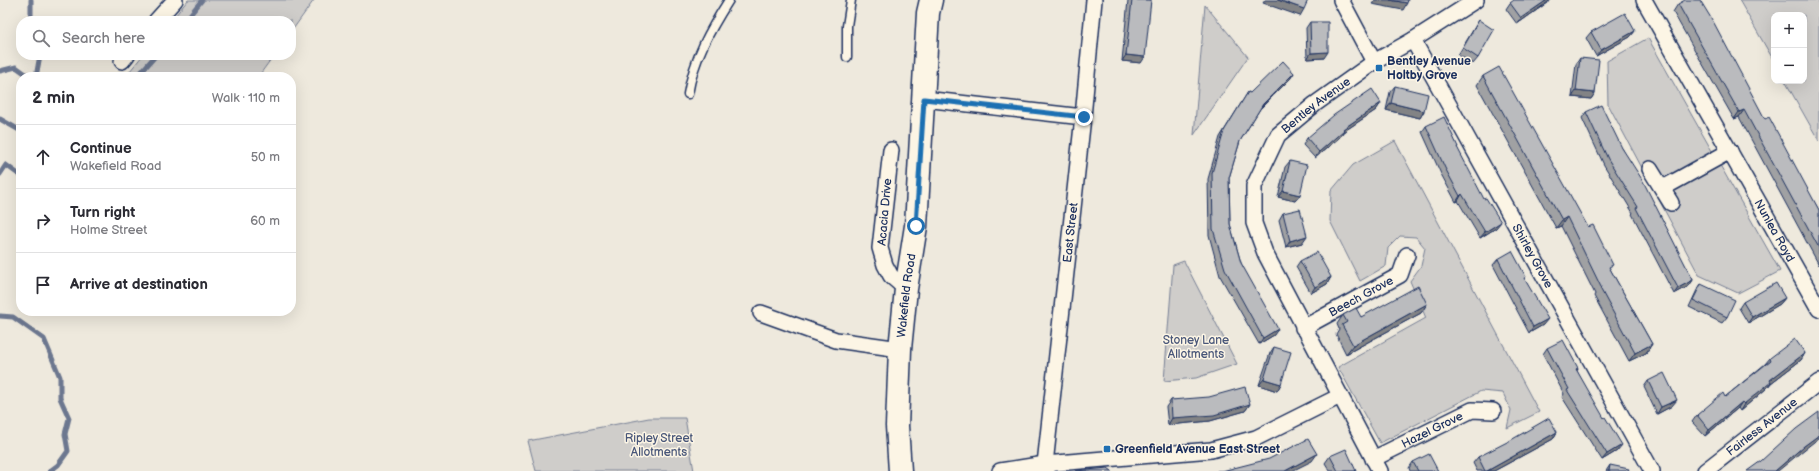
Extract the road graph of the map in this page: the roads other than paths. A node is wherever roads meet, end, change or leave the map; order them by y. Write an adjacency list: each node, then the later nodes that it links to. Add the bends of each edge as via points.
1 (175, 0): 9 (street)
2 (729, 0): 13 (lane, via 702,46)
3 (851, 0): 11 (lane, via 847,26)
4 (931, 0): 14 (main road, Wakefield Road, via 928,13)
5 (1094, 0): 15 (street, East Street)
6 (1341, 0): 12 (street)
7 (1476, 0): 10 (street, Bentley Avenue)
8 (1644, 0): 17 (street, Nunlea Royd)
9 (161, 16)
10 (1413, 40): 12 (street, Bentley Avenue); 34 (street, Shirley Grove)
11 (847, 57)
12 (1374, 62): 25 (street, Bentley Avenue, via 1315,104 1278,135 1254,186 1254,223 1264,253)
13 (688, 94)
14 (924, 99): 15 (street); 22 (main road, Wakefield Road, via 916,226)
15 (1084, 117): 31 (street, East Street)
16 (891, 150): 22 (street, Acacia Drive, via 880,248 891,276)
17 (1730, 152): 19 (street); 23 (street, Nunlea Royd)
18 (1650, 169): 19 (street)
19 (1663, 188): 20 (street)
20 (1671, 203)
21 (1407, 255): 25 (street, Beech Grove, via 1400,275)
22 (906, 290): 26 (main road, Wakefield Road)
23 (1819, 309)
24 (761, 314): 26 (street, via 836,340)
25 (1303, 328): 28 (street, Bentley Avenue)
26 (900, 349): 32 (main road, Wakefield Road, via 897,426)
27 (1819, 382): 35 (street, Fairless Avenue)
28 (1340, 396): 30 (street); 31 (street, via 1256,438 1211,450)
29 (1493, 411): 30 (street, Hazel Grove, via 1472,410)
30 (1377, 465)
31 (1046, 468): 33 (street)
32 (900, 471)
33 (1000, 471)
34 (1652, 471)
35 (1705, 471)

